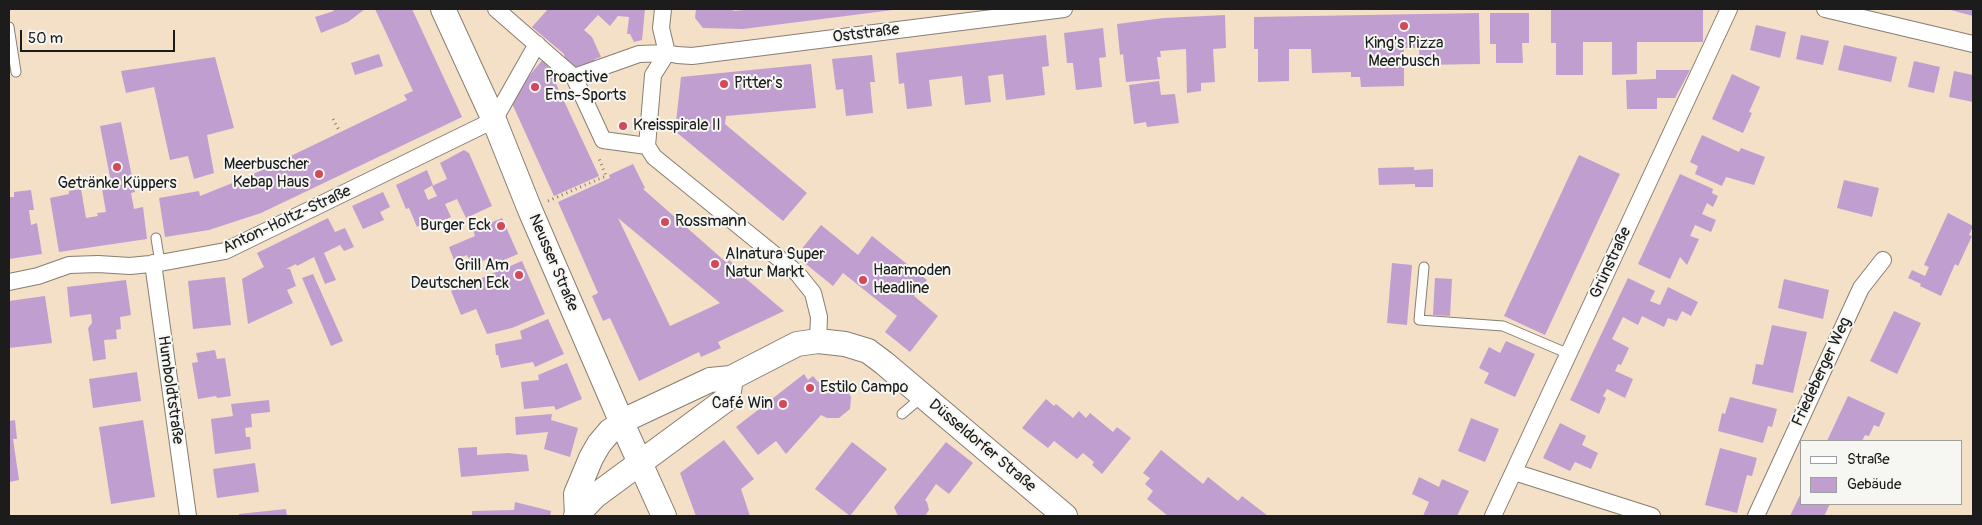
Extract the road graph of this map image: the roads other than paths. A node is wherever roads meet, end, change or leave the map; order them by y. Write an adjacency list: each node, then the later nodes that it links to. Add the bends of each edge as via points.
1 (443, 9): 14 (main road, Neusser Straße)
2 (496, 9): 9 (street)
3 (663, 9): 11 (street, via 661,28)
4 (1064, 9): 7 (street, Oststraße)
5 (1729, 9): 22 (street, Grünstraße)
6 (1825, 9): 10 (street)
7 (955, 16): 11 (street, Oststraße, via 692,56)
8 (9, 27): 12 (lane)
9 (537, 44): 13 (street); 14 (street)
10 (1973, 44)
11 (667, 53): 13 (street, via 639,54); 15 (street, via 653,75)
12 (16, 72)
13 (574, 77): 15 (street, via 603,140)
14 (494, 120): 18 (street, Anton-Holtz-Straße, via 225,251); 26 (main road, Neusser Straße)
15 (647, 146): 21 (street, via 654,157 798,273 813,293 819,317)
16 (156, 238): 18 (lane)
17 (1883, 260): 35 (street, Friedeberger Weg, via 1860,288)
18 (156, 263): 20 (street, Anton-Holtz-Straße, via 69,265); 29 (street, Humboldtstraße)
19 (1424, 267): 22 (lane, via 1419,320 1503,326)
20 (9, 282)
21 (818, 341): 23 (main road, Düsseldorfer Straße, via 797,344); 24 (main road, Düsseldorfer Straße, via 868,351)
22 (1569, 354): 28 (street, Grünstraße)
23 (731, 378): 26 (main road, Düsseldorfer Straße, via 710,380); 27 (main road, via 728,398)
24 (923, 396): 25 (lane); 32 (main road, Düsseldorfer Straße)
25 (902, 414)
26 (622, 423): 27 (main road, Neusser Straße); 30 (main road, Düsseldorfer Straße, via 610,431 591,458 576,494)
27 (641, 462): 30 (main road, via 595,496); 31 (main road, Neusser Straße)
28 (1514, 472): 33 (street, Grünstraße); 34 (street)
29 (188, 516)
30 (577, 516)
31 (664, 516)
32 (1065, 516)
33 (1493, 516)
34 (1652, 516)
35 (1756, 516)

